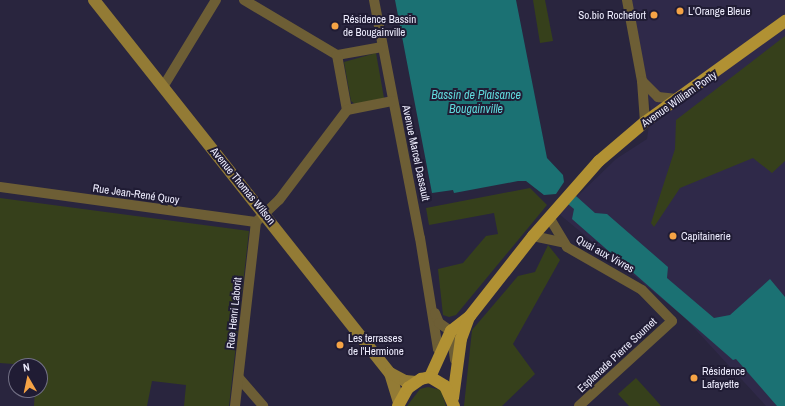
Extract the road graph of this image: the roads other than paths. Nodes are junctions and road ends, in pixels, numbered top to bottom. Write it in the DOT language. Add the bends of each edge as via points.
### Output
graph roads {
  1 [pos="94,0"];
  2 [pos="216,0"];
  3 [pos="244,0"];
  4 [pos="374,0"];
  5 [pos="627,0"];
  6 [pos="785,22"];
  7 [pos="382,47"];
  8 [pos="337,55"];
  9 [pos="642,81"];
  10 [pos="163,87"];
  11 [pos="658,97"];
  12 [pos="677,100"];
  13 [pos="393,101"];
  14 [pos="665,109"];
  15 [pos="347,110"];
  16 [pos="647,118"];
  17 [pos="0,187"];
  18 [pos="264,213"];
  19 [pos="551,214"];
  20 [pos="256,222"];
  21 [pos="533,236"];
  22 [pos="562,242"];
  23 [pos="434,312"];
  24 [pos="470,316"];
  25 [pos="672,321"];
  26 [pos="451,331"];
  27 [pos="441,352"];
  28 [pos="390,373"];
  29 [pos="430,377"];
  30 [pos="239,378"];
  31 [pos="457,379"];
  32 [pos="416,382"];
  33 [pos="454,402"];
  34 [pos="399,404"];
  35 [pos="235,406"];
  36 [pos="263,406"];
  37 [pos="579,406"];
  1 -- 10 [label="street, Avenue Thomas Wilson"];
  2 -- 10 [label="street"];
  3 -- 8 [label="street"];
  4 -- 7 [label="street, Avenue Marcel Dassault"];
  5 -- 9 [label="street"];
  6 -- 12 [label="main road, Avenue William Ponty"];
  7 -- 8 [label="street"];
  7 -- 13 [label="street, Avenue Marcel Dassault"];
  8 -- 15 [label="street"];
  9 -- 11 [label="street"];
  9 -- 16 [label="street"];
  10 -- 18 [label="street, Avenue Thomas Wilson"];
  11 -- 12 [label="street"];
  11 -- 14 [label="street"];
  12 -- 14 [label="main road, Avenue William Ponty"];
  13 -- 15 [label="street"];
  13 -- 23 [label="street, Avenue Marcel Dassault"];
  14 -- 16 [label="main road, Avenue William Ponty"];
  15 -- 18 [label="street" via="279,200"];
  16 -- 19 [label="main road, Avenue William Ponty" via="620,141"];
  17 -- 20 [label="street, Rue Jean-René Quoy"];
  18 -- 20 [label="street"];
  18 -- 28 [label="street, Avenue Thomas Wilson"];
  19 -- 21 [label="main road"];
  19 -- 22 [label="street, Quai aux Vivres"];
  20 -- 30 [label="street, Rue Henri Laborit"];
  21 -- 22 [label="street, Quai aux Vivres"];
  21 -- 24 [label="main road"];
  22 -- 25 [label="street, Quai aux Vivres" via="580,256 621,275 642,290"];
  23 -- 26 [label="street, Avenue Marcel Dassault" via="439,323"];
  23 -- 27 [label="street, Avenue Marcel Dassault" via="438,349"];
  24 -- 26 [label="main road"];
  24 -- 31 [label="main road" via="461,340"];
  25 -- 37 [label="street, Esplanade Pierre Soumet"];
  26 -- 27 [label="main road"];
  26 -- 31 [label="street"];
  27 -- 29 [label="main road"];
  28 -- 32 [label="street, Avenue Thomas Wilson" via="405,381"];
  28 -- 34 [label="street, Avenue Thomas Wilson"];
  29 -- 32 [label="main road"];
  29 -- 33 [label="main road" via="442,383"];
  30 -- 35 [label="street, Rue Henri Laborit"];
  30 -- 36 [label="street"];
  31 -- 33 [label="main road"];
  32 -- 34 [label="main road"];
}
